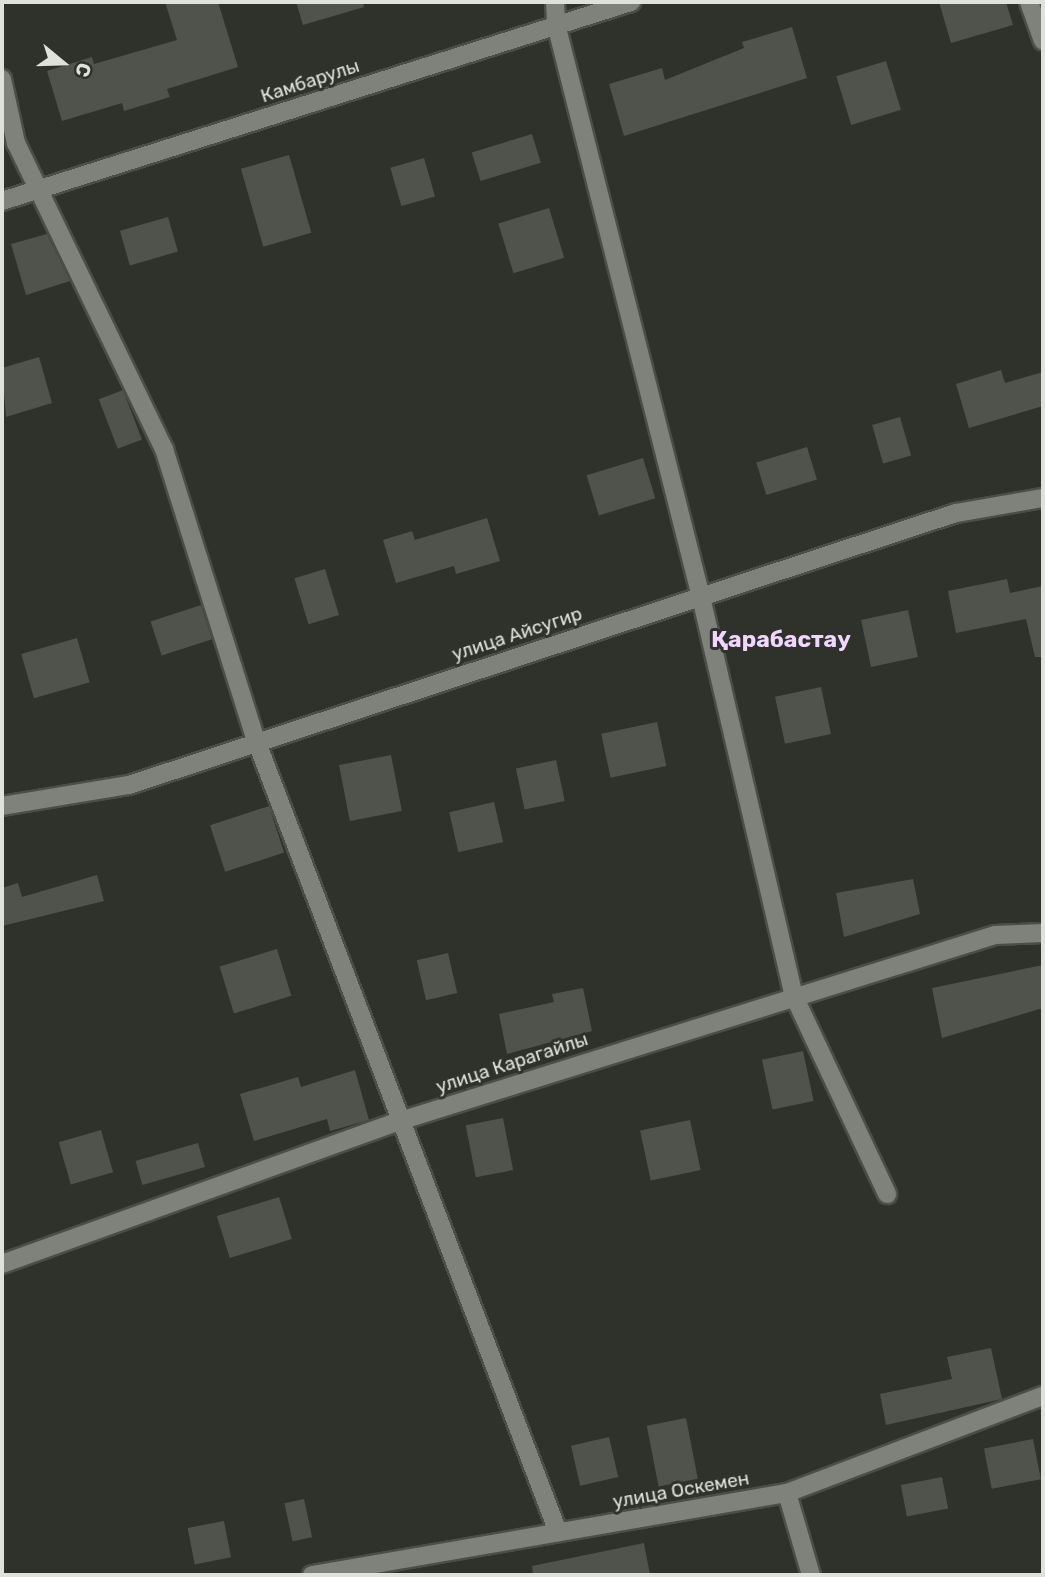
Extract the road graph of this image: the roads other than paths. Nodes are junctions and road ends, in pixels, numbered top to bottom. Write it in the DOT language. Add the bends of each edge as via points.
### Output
graph roads {
  1 [pos="555,2"];
  2 [pos="631,2"];
  3 [pos="1029,2"];
  4 [pos="556,24"];
  5 [pos="1043,41"];
  6 [pos="2,79"];
  7 [pos="38,190"];
  8 [pos="2,201"];
  9 [pos="1043,498"];
  10 [pos="701,597"];
  11 [pos="256,740"];
  12 [pos="2,806"];
  13 [pos="1043,933"];
  14 [pos="794,996"];
  15 [pos="400,1121"];
  16 [pos="887,1194"];
  17 [pos="2,1264"];
  18 [pos="1043,1396"];
  19 [pos="787,1493"];
  20 [pos="558,1532"];
  21 [pos="312,1575"];
  22 [pos="811,1575"];
  1 -- 4 [label="street"];
  2 -- 4 [label="street, Камбарулы"];
  3 -- 5 [label="street"];
  4 -- 7 [label="street, Камбарулы"];
  4 -- 10 [label="street"];
  6 -- 7 [label="street" via="16,143"];
  7 -- 8 [label="street, Камбарулы"];
  7 -- 11 [label="street" via="164,449"];
  9 -- 10 [label="street, улица Айсугир" via="956,513"];
  10 -- 11 [label="street, улица Айсугир"];
  10 -- 14 [label="street"];
  11 -- 12 [label="street, улица Айсугир" via="129,785"];
  11 -- 15 [label="street"];
  13 -- 14 [label="street, улица Карагайлы" via="995,935"];
  14 -- 15 [label="street, улица Карагайлы"];
  14 -- 16 [label="street"];
  15 -- 17 [label="street, улица Карагайлы"];
  15 -- 20 [label="street"];
  18 -- 19 [label="street, улица Оскемен"];
  19 -- 20 [label="street, улица Оскемен"];
  19 -- 22 [label="street"];
  20 -- 21 [label="street, улица Оскемен"];
}
